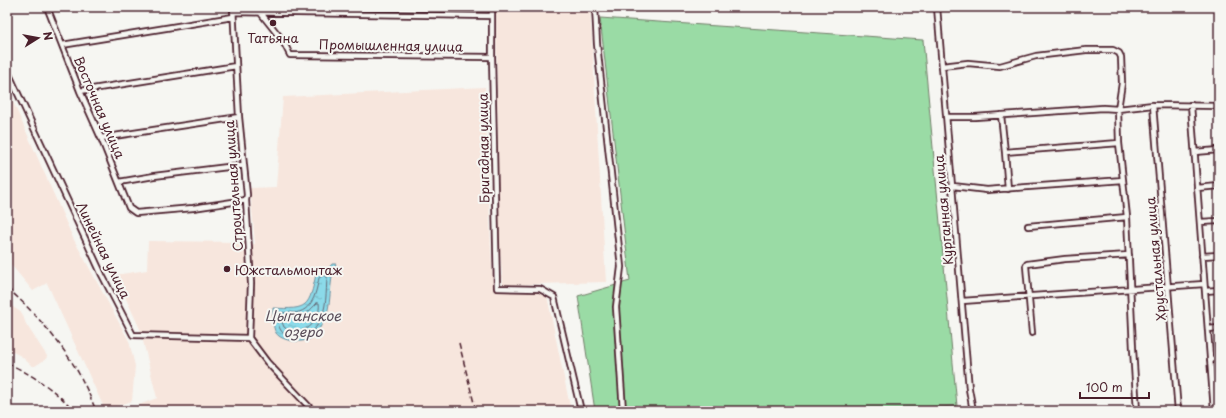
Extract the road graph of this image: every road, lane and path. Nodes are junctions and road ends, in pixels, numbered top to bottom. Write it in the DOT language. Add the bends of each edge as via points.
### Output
graph roads {
  1 [pos="47,7"];
  2 [pos="287,7"];
  3 [pos="492,7"];
  4 [pos="595,7"];
  5 [pos="937,7"];
  6 [pos="233,9"];
  7 [pos="260,12"];
  8 [pos="286,13"];
  9 [pos="492,16"];
  10 [pos="233,17"];
  11 [pos="62,45"];
  12 [pos="492,57"];
  13 [pos="236,66"];
  14 [pos="942,66"];
  15 [pos="7,70"];
  16 [pos="80,91"];
  17 [pos="1153,105"];
  18 [pos="1191,106"];
  19 [pos="1219,106"];
  20 [pos="1118,109"];
  21 [pos="1001,115"];
  22 [pos="239,116"];
  23 [pos="946,117"];
  24 [pos="101,138"];
  25 [pos="1119,143"];
  26 [pos="1219,150"];
  27 [pos="1005,152"];
  28 [pos="1195,152"];
  29 [pos="244,165"];
  30 [pos="1123,180"];
  31 [pos="120,182"];
  32 [pos="953,186"];
  33 [pos="1219,186"];
  34 [pos="1197,188"];
  35 [pos="1008,189"];
  36 [pos="246,200"];
  37 [pos="1126,217"];
  38 [pos="1219,220"];
  39 [pos="1200,222"];
  40 [pos="1028,226"];
  41 [pos="1129,255"];
  42 [pos="1219,255"];
  43 [pos="1202,256"];
  44 [pos="1204,284"];
  45 [pos="1168,286"];
  46 [pos="1130,288"];
  47 [pos="1219,290"];
  48 [pos="1205,291"];
  49 [pos="1028,296"];
  50 [pos="962,302"];
  51 [pos="1219,328"];
  52 [pos="1208,329"];
  53 [pos="1032,333"];
  54 [pos="249,338"];
  55 [pos="1210,360"];
  56 [pos="1219,360"];
  57 [pos="1217,400"];
  58 [pos="313,411"];
  59 [pos="581,411"];
  60 [pos="623,411"];
  61 [pos="973,411"];
  62 [pos="1137,411"];
  63 [pos="1178,411"];
  64 [pos="1214,411"];
  1 -- 11 [label="street, Восточная улица"];
  2 -- 8 [label="street"];
  3 -- 9 [label="street, Бригадная улица"];
  4 -- 60 [label="street" via="621,267 616,307"];
  5 -- 14 [label="street, Курганная улица"];
  6 -- 7 [label="street"];
  6 -- 10 [label="street, Строительная улица"];
  7 -- 8 [label="street"];
  7 -- 12 [label="street, Промышленная улица" via="283,40 290,55"];
  8 -- 9 [label="street"];
  9 -- 12 [label="street, Бригадная улица"];
  10 -- 11 [label="street"];
  10 -- 13 [label="street, Строительная улица"];
  11 -- 16 [label="street, Восточная улица"];
  12 -- 59 [label="street, Бригадная улица" via="497,288 540,289 554,297"];
  13 -- 16 [label="street"];
  13 -- 22 [label="street, Строительная улица"];
  14 -- 20 [label="street" via="968,63 1000,66 1036,56 1086,50 1113,50 1121,57 1122,83"];
  14 -- 23 [label="street, Курганная улица"];
  15 -- 54 [label="street, Линейная улица" via="102,275 133,335"];
  16 -- 24 [label="street, Восточная улица"];
  17 -- 18 [label="street"];
  17 -- 20 [label="street"];
  17 -- 45 [label="street, Хрустальная улица"];
  18 -- 19 [label="street"];
  18 -- 28 [label="street"];
  20 -- 21 [label="street"];
  20 -- 25 [label="street"];
  21 -- 23 [label="street"];
  21 -- 27 [label="street"];
  22 -- 24 [label="street"];
  22 -- 29 [label="street, Строительная улица"];
  23 -- 32 [label="street, Курганная улица"];
  24 -- 31 [label="street, Восточная улица"];
  25 -- 27 [label="street"];
  25 -- 30 [label="street"];
  26 -- 28 [label="street"];
  27 -- 35 [label="street"];
  28 -- 34 [label="street"];
  29 -- 31 [label="street"];
  29 -- 36 [label="street, Строительная улица"];
  30 -- 35 [label="street"];
  30 -- 37 [label="street"];
  31 -- 36 [label="street, Восточная улица" via="129,208 136,213"];
  32 -- 35 [label="street" via="987,190"];
  32 -- 50 [label="street, Курганная улица"];
  33 -- 34 [label="street"];
  34 -- 39 [label="street"];
  36 -- 54 [label="street, Строительная улица" via="251,283"];
  37 -- 40 [label="street"];
  37 -- 41 [label="street"];
  38 -- 39 [label="street"];
  39 -- 43 [label="street"];
  41 -- 46 [label="street"];
  41 -- 49 [label="street" via="1027,264"];
  42 -- 43 [label="street"];
  43 -- 44 [label="street"];
  44 -- 45 [label="street"];
  44 -- 48 [label="street"];
  45 -- 46 [label="street"];
  45 -- 63 [label="street, Хрустальная улица"];
  46 -- 49 [label="street"];
  46 -- 62 [label="street"];
  47 -- 48 [label="street"];
  48 -- 52 [label="street"];
  49 -- 50 [label="street"];
  49 -- 53 [label="street"];
  50 -- 61 [label="street, Курганная улица"];
  51 -- 52 [label="street"];
  52 -- 55 [label="street"];
  54 -- 58 [label="street" via="267,362"];
  55 -- 56 [label="street"];
  55 -- 57 [label="street"];
  57 -- 64 [label="street"];
}
